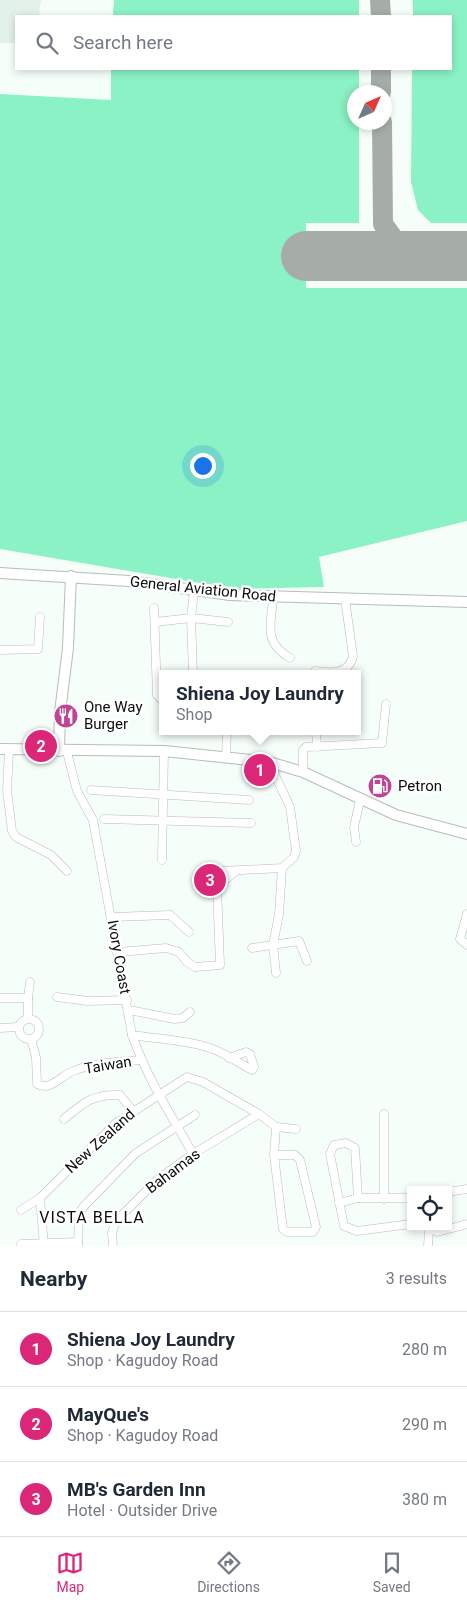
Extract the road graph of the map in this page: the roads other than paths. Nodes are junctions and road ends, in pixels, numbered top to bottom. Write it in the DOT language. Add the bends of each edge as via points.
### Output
graph roads {
  1 [pos="0,573"];
  2 [pos="71,576"];
  3 [pos="194,591"];
  4 [pos="273,598"];
  5 [pos="345,599"];
  6 [pos="467,602"];
  7 [pos="154,608"];
  8 [pos="40,617"];
  9 [pos="191,618"];
  10 [pos="155,622"];
  11 [pos="228,622"];
  12 [pos="0,650"];
  13 [pos="290,658"];
  14 [pos="193,670"];
  15 [pos="343,670"];
  16 [pos="159,696"];
  17 [pos="386,704"];
  18 [pos="227,735"];
  19 [pos="316,735"];
  20 [pos="317,747"];
  21 [pos="4,750"];
  22 [pos="164,751"];
  23 [pos="63,752"];
  24 [pos="226,756"];
  25 [pos="269,762"];
  26 [pos="303,772"];
  27 [pos="91,790"];
  28 [pos="163,795"];
  29 [pos="249,800"];
  30 [pos="360,800"];
  31 [pos="104,819"];
  32 [pos="162,820"];
  33 [pos="250,823"];
  34 [pos="467,834"];
  35 [pos="467,840"];
  36 [pos="356,842"];
  37 [pos="162,860"];
  38 [pos="282,868"];
  39 [pos="67,871"];
  40 [pos="236,871"];
  41 [pos="201,872"];
  42 [pos="467,914"];
  43 [pos="112,917"];
  44 [pos="189,932"];
  45 [pos="273,945"];
  46 [pos="467,945"];
  47 [pos="252,948"];
  48 [pos="119,952"];
  49 [pos="306,960"];
  50 [pos="276,973"];
  51 [pos="30,982"];
  52 [pos="57,997"];
  53 [pos="0,998"];
  54 [pos="28,998"];
  55 [pos="127,1000"];
  56 [pos="129,1010"];
  57 [pos="190,1012"];
  58 [pos="28,1018"];
  59 [pos="18,1027"];
  60 [pos="0,1028"];
  61 [pos="132,1035"];
  62 [pos="31,1039"];
  63 [pos="230,1058"];
  64 [pos="140,1060"];
  65 [pos="158,1095"];
  66 [pos="133,1111"];
  67 [pos="259,1114"];
  68 [pos="384,1114"];
  69 [pos="195,1115"];
  70 [pos="64,1119"];
  71 [pos="177,1126"];
  72 [pos="276,1127"];
  73 [pos="296,1129"];
  74 [pos="193,1154"];
  75 [pos="274,1155"];
  76 [pos="467,1189"];
  77 [pos="452,1191"];
  78 [pos="40,1198"];
  79 [pos="358,1198"];
  80 [pos="407,1198"];
  81 [pos="384,1199"];
  82 [pos="339,1203"];
  83 [pos="21,1210"];
  84 [pos="467,1224"];
  85 [pos="407,1225"];
  86 [pos="452,1228"];
  87 [pos="428,1231"];
  88 [pos="21,1244"];
  89 [pos="78,1244"];
  90 [pos="44,1245"];
  91 [pos="113,1246"];
  92 [pos="428,1246"];
  1 -- 2 [label="street, General Aviation Road"];
  2 -- 3 [label="street, General Aviation Road"];
  2 -- 23 [label="street" via="68,648 58,728"];
  3 -- 4 [label="street, General Aviation Road"];
  3 -- 9 [label="street"];
  4 -- 5 [label="street, General Aviation Road"];
  4 -- 13 [label="street" via="270,636 280,651"];
  5 -- 6 [label="street, General Aviation Road"];
  5 -- 15 [label="street" via="353,656 352,662"];
  7 -- 10 [label="street"];
  8 -- 12 [label="street" via="38,649"];
  9 -- 10 [label="street"];
  9 -- 11 [label="street"];
  9 -- 14 [label="street"];
  10 -- 16 [label="street"];
  17 -- 20 [label="street" via="382,744"];
  18 -- 24 [label="street"];
  19 -- 20 [label="street"];
  20 -- 26 [label="street" via="304,749"];
  21 -- 23 [label="street"];
  21 -- 39 [label="street" via="12,831 16,837 51,855"];
  22 -- 23 [label="street"];
  22 -- 24 [label="street"];
  22 -- 28 [label="street"];
  23 -- 43 [label="street, Ivory Coast" via="77,790 93,820"];
  24 -- 25 [label="street"];
  25 -- 26 [label="street"];
  25 -- 38 [label="street" via="290,807 296,851"];
  26 -- 30 [label="street"];
  27 -- 28 [label="street"];
  28 -- 29 [label="street"];
  28 -- 32 [label="street"];
  30 -- 34 [label="street"];
  30 -- 36 [label="street" via="354,827"];
  31 -- 32 [label="street"];
  32 -- 33 [label="street"];
  32 -- 37 [label="street"];
  34 -- 35 [label="street"];
  38 -- 40 [label="street"];
  38 -- 45 [label="street"];
  40 -- 41 [label="street"];
  40 -- 48 [label="street" via="217,886 220,965 194,967 179,952 166,948"];
  42 -- 46 [label="street" via="460,939"];
  43 -- 44 [label="street" via="170,915"];
  43 -- 48 [label="street, Ivory Coast"];
  45 -- 47 [label="street"];
  45 -- 49 [label="street" via="299,941"];
  45 -- 50 [label="street"];
  48 -- 55 [label="street, Ivory Coast"];
  51 -- 54 [label="street"];
  52 -- 55 [label="street" via="88,1001"];
  53 -- 54 [label="street"];
  54 -- 58 [label="street"];
  55 -- 56 [label="street, Ivory Coast"];
  56 -- 57 [label="street" via="175,1019"];
  56 -- 61 [label="street, Ivory Coast"];
  58 -- 59 [label="street"];
  58 -- 62 [label="street" via="39,1026 38,1033"];
  59 -- 60 [label="street"];
  59 -- 62 [label="street" via="21,1036"];
  61 -- 63 [label="street" via="197,1045"];
  61 -- 64 [label="street, Ivory Coast"];
  62 -- 64 [label="street, Taiwan" via="36,1057 35,1078 42,1086 50,1086 88,1065"];
  64 -- 65 [label="street, Ivory Coast"];
  65 -- 66 [label="street, New Zealand"];
  65 -- 67 [label="street, New Zealand" via="187,1077 194,1078"];
  65 -- 71 [label="street, Ivory Coast"];
  66 -- 70 [label="street" via="120,1096 104,1095 86,1100"];
  66 -- 78 [label="street, New Zealand" via="116,1123"];
  67 -- 72 [label="street, New Zealand"];
  67 -- 74 [label="street, Bahamas"];
  68 -- 81 [label="street"];
  69 -- 71 [label="street"];
  71 -- 74 [label="street, Ivory Coast"];
  71 -- 89 [label="street" via="136,1153 84,1206 79,1213"];
  72 -- 73 [label="street"];
  72 -- 75 [label="street"];
  74 -- 91 [label="street, Bahamas" via="158,1180 116,1221"];
  75 -- 75 [label="street" via="283,1229 287,1232 313,1232 316,1227 300,1160 295,1155"];
  76 -- 77 [label="street"];
  78 -- 83 [label="street, New Zealand"];
  78 -- 90 [label="street"];
  79 -- 81 [label="street"];
  79 -- 82 [label="street"];
  79 -- 82 [label="street" via="355,1148 339,1144 331,1148 330,1154"];
  80 -- 81 [label="street"];
  82 -- 85 [label="street" via="344,1226 349,1230"];
  84 -- 86 [label="street"];
  87 -- 92 [label="street"];
  88 -- 90 [label="street"];
  89 -- 90 [label="street"];
}
